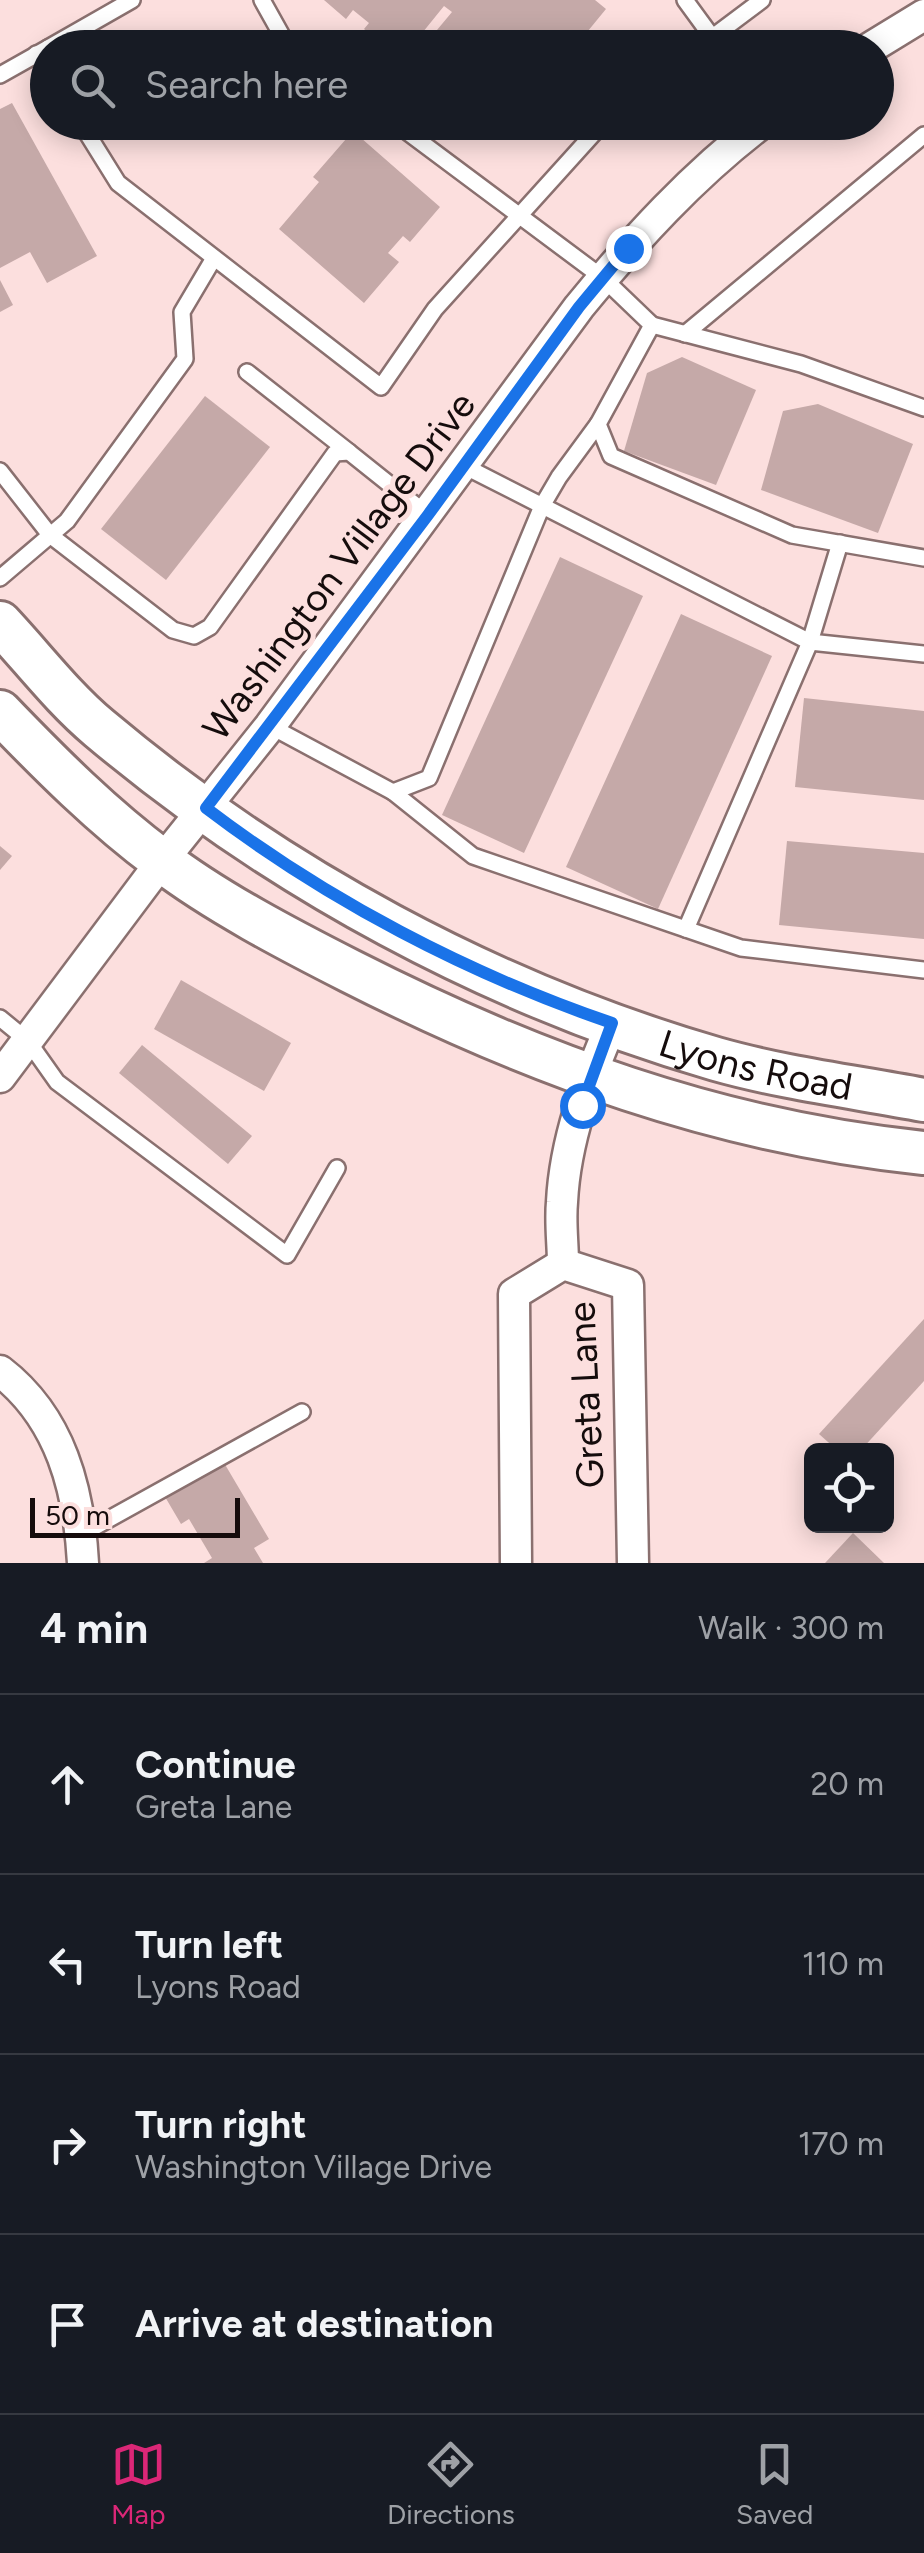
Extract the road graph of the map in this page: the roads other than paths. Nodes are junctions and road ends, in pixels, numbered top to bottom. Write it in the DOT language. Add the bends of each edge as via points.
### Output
graph roads {
  1 [pos="132,0"];
  2 [pos="262,0"];
  3 [pos="685,0"];
  4 [pos="762,0"];
  5 [pos="924,15"];
  6 [pos="79,30"];
  7 [pos="279,30"];
  8 [pos="699,30"];
  9 [pos="721,30"];
  10 [pos="894,33"];
  11 [pos="30,58"];
  12 [pos="0,75"];
  13 [pos="924,135"];
  14 [pos="91,140"];
  15 [pos="418,140"];
  16 [pos="588,140"];
  17 [pos="743,140"];
  18 [pos="520,215"];
  19 [pos="214,258"];
  20 [pos="603,278"];
  21 [pos="652,325"];
  22 [pos="685,334"];
  23 [pos="247,372"];
  24 [pos="924,408"];
  25 [pos="598,424"];
  26 [pos="349,452"];
  27 [pos="464,466"];
  28 [pos="0,471"];
  29 [pos="542,506"];
  30 [pos="428,515"];
  31 [pos="50,535"];
  32 [pos="840,543"];
  33 [pos="924,558"];
  34 [pos="0,578"];
  35 [pos="0,623"];
  36 [pos="810,642"];
  37 [pos="924,654"];
  38 [pos="0,712"];
  39 [pos="270,726"];
  40 [pos="392,792"];
  41 [pos="206,808"];
  42 [pos="162,861"];
  43 [pos="686,930"];
  44 [pos="924,970"];
  45 [pos="0,1018"];
  46 [pos="612,1023"];
  47 [pos="28,1041"];
  48 [pos="0,1077"];
  49 [pos="589,1078"];
  50 [pos="924,1100"];
  51 [pos="924,1153"];
  52 [pos="337,1168"];
  53 [pos="563,1264"];
  54 [pos="0,1371"];
  55 [pos="302,1412"];
  56 [pos="82,1548"];
  57 [pos="516,1563"];
  58 [pos="633,1563"];
  1 -- 6 [label="lane"];
  2 -- 7 [label="lane"];
  3 -- 8 [label="lane"];
  4 -- 9 [label="lane"];
  5 -- 10 [label="street"];
  11 -- 12 [label="lane"];
  13 -- 22 [label="lane"];
  14 -- 19 [label="lane" via="118,183"];
  15 -- 18 [label="lane"];
  16 -- 18 [label="lane"];
  17 -- 20 [label="street, Washington Village Drive" via="682,192"];
  18 -- 19 [label="lane" via="435,308 382,388"];
  18 -- 20 [label="lane"];
  19 -- 31 [label="lane" via="182,312 184,359"];
  20 -- 21 [label="lane"];
  20 -- 27 [label="street, Washington Village Drive"];
  21 -- 22 [label="lane"];
  21 -- 25 [label="lane"];
  22 -- 24 [label="lane" via="801,364"];
  23 -- 26 [label="lane"];
  25 -- 29 [label="lane"];
  25 -- 32 [label="lane" via="611,456 792,535"];
  26 -- 30 [label="lane"];
  26 -- 31 [label="lane" via="335,453 210,626 194,636 173,630"];
  27 -- 29 [label="lane"];
  27 -- 30 [label="street, Washington Village Drive"];
  28 -- 31 [label="lane"];
  29 -- 36 [label="lane"];
  29 -- 40 [label="lane" via="429,778"];
  30 -- 39 [label="street, Washington Village Drive"];
  31 -- 34 [label="lane"];
  32 -- 33 [label="lane"];
  32 -- 36 [label="lane"];
  35 -- 41 [label="main road, Lyons Road" via="96,726"];
  36 -- 37 [label="lane"];
  36 -- 43 [label="lane"];
  38 -- 42 [label="main road, Lyons Road"];
  39 -- 40 [label="lane"];
  39 -- 41 [label="street, Washington Village Drive"];
  40 -- 43 [label="lane" via="472,856"];
  41 -- 42 [label="street, Washington Village Drive"];
  41 -- 46 [label="main road, Lyons Road" via="249,842 477,970"];
  42 -- 47 [label="street, Washington Village Drive"];
  42 -- 49 [label="main road, Lyons Road" via="303,947 430,1012"];
  43 -- 44 [label="lane" via="741,948"];
  45 -- 47 [label="lane"];
  46 -- 49 [label="street, Greta Lane"];
  46 -- 50 [label="main road, Lyons Road" via="717,1059"];
  47 -- 48 [label="street, Washington Village Drive"];
  47 -- 52 [label="lane" via="57,1082 287,1256"];
  49 -- 51 [label="main road, Lyons Road" via="721,1117"];
  49 -- 53 [label="street, Greta Lane" via="569,1151"];
  53 -- 57 [label="street, Greta Lane" via="514,1294"];
  53 -- 58 [label="street, Greta Lane" via="628,1285"];
  54 -- 56 [label="street" via="31,1400 66,1460"];
  55 -- 56 [label="lane"];
}
